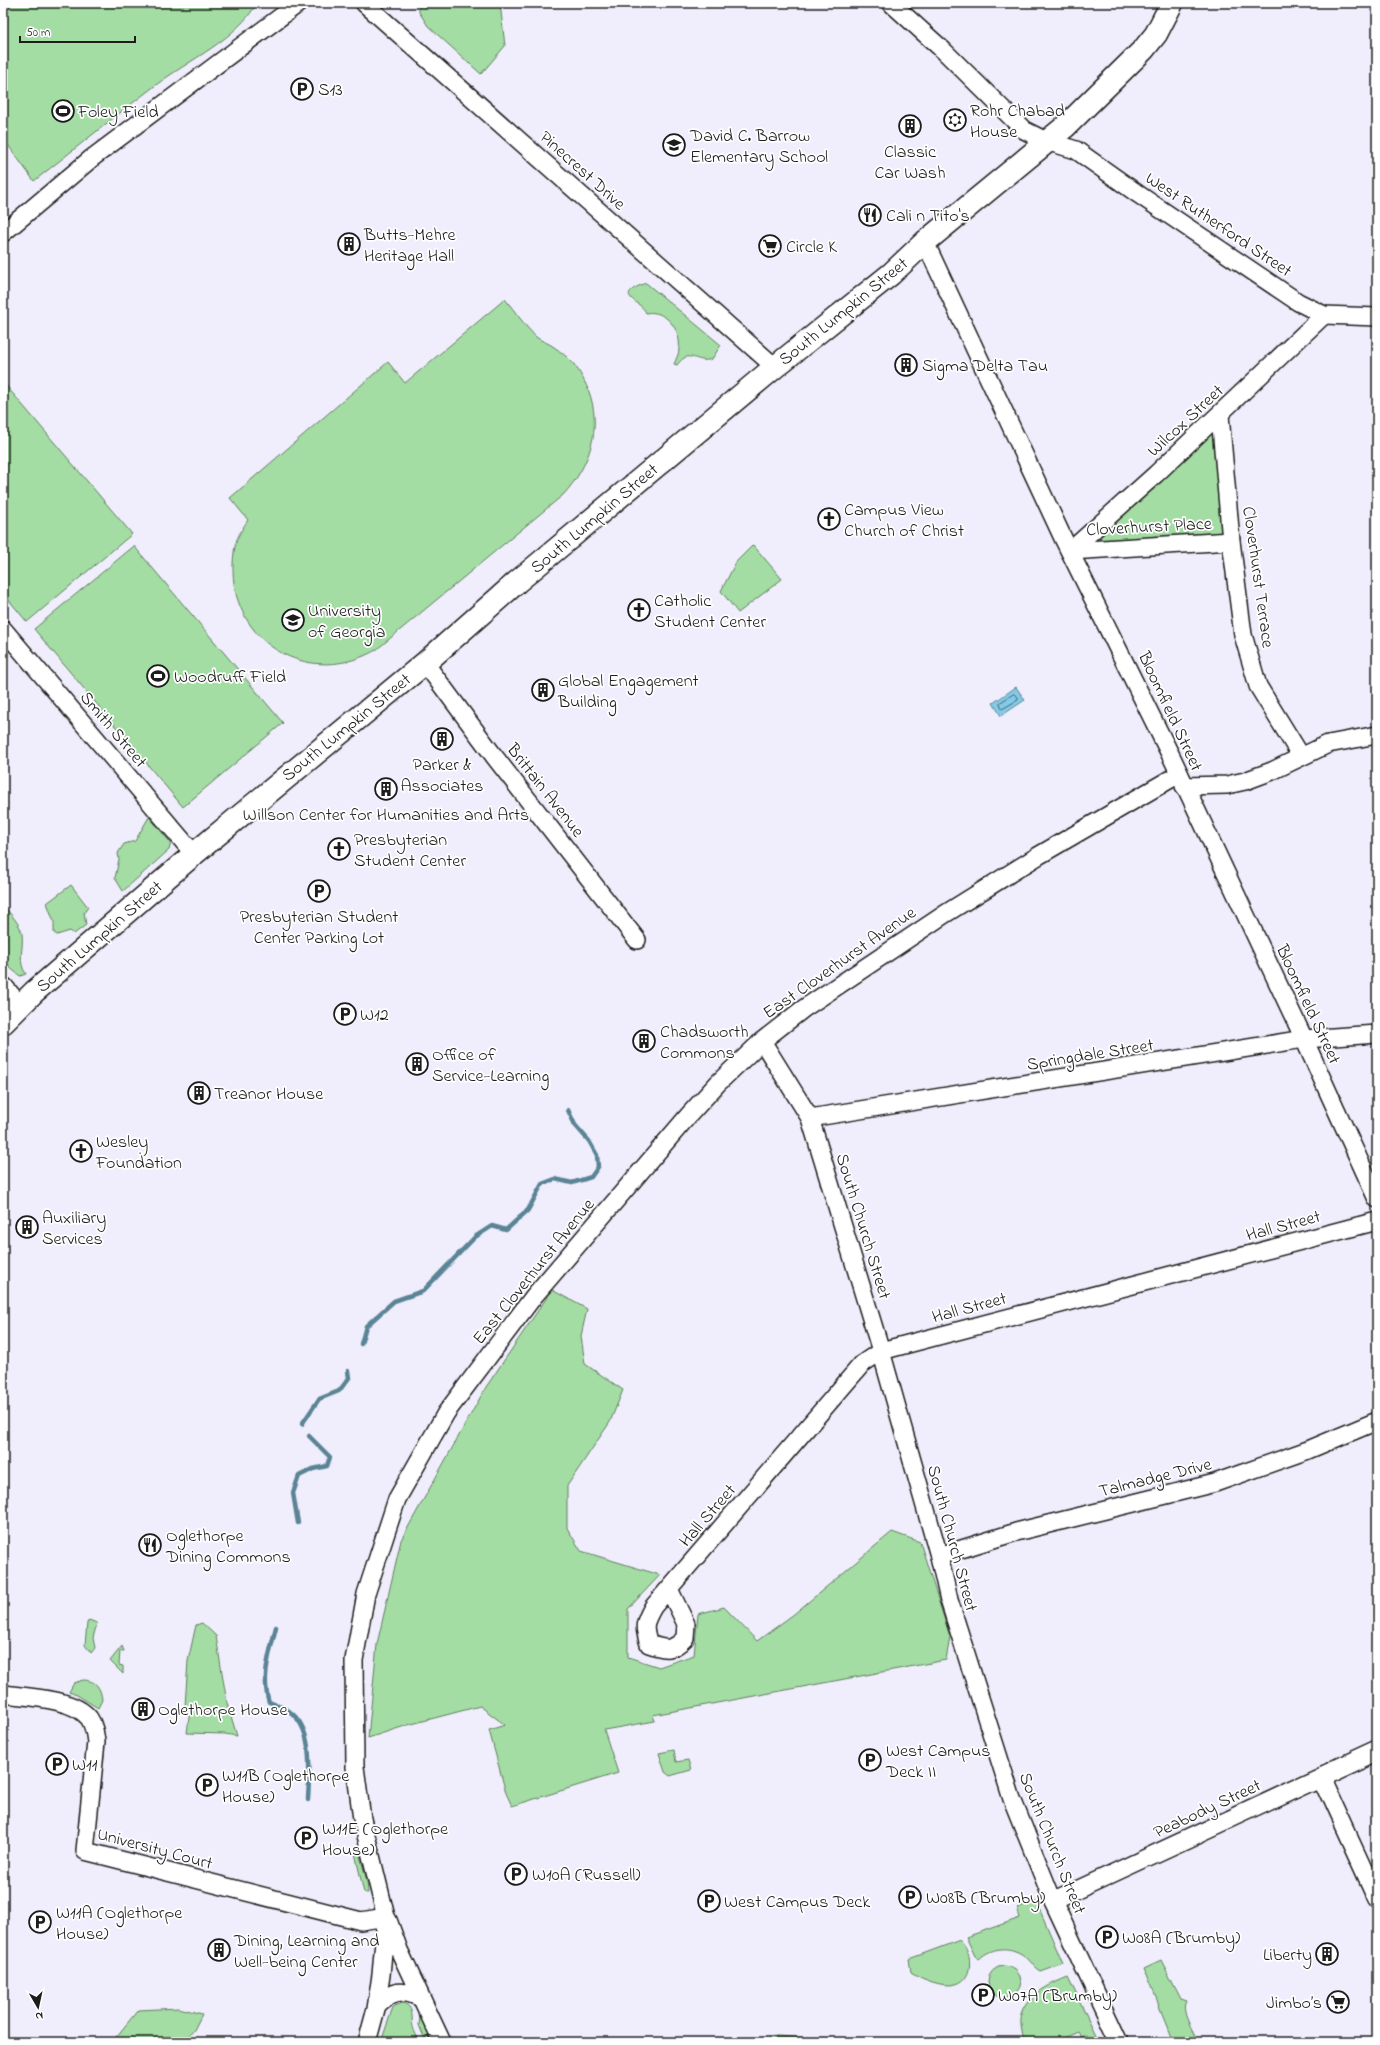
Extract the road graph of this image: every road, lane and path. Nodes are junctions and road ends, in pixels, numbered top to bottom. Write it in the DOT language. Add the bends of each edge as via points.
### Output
graph roads {
  1 [pos="299,3"];
  2 [pos="364,3"];
  3 [pos="891,3"];
  4 [pos="1172,3"];
  5 [pos="1046,141"];
  6 [pos="3,233"];
  7 [pos="925,242"];
  8 [pos="1324,315"];
  9 [pos="1377,317"];
  10 [pos="775,367"];
  11 [pos="1220,415"];
  12 [pos="1231,541"];
  13 [pos="1070,551"];
  14 [pos="3,629"];
  15 [pos="425,663"];
  16 [pos="1377,735"];
  17 [pos="1301,756"];
  18 [pos="1181,780"];
  19 [pos="194,854"];
  20 [pos="637,940"];
  21 [pos="3,988"];
  22 [pos="18,1006"];
  23 [pos="3,1023"];
  24 [pos="1377,1034"];
  25 [pos="1304,1039"];
  26 [pos="762,1042"];
  27 [pos="810,1118"];
  28 [pos="1377,1199"];
  29 [pos="1377,1221"];
  30 [pos="881,1351"];
  31 [pos="1377,1421"];
  32 [pos="939,1556"];
  33 [pos="669,1589"];
  34 [pos="3,1694"];
  35 [pos="1377,1751"];
  36 [pos="1321,1777"];
  37 [pos="1377,1899"];
  38 [pos="1053,1901"];
  39 [pos="386,1916"];
  40 [pos="421,1998"];
  41 [pos="377,2005"];
  42 [pos="366,2042"];
  43 [pos="442,2042"];
  44 [pos="1120,2042"];
  1 -- 6 [label="street" via="92,158"];
  2 -- 10 [label="street, Pinecrest Drive"];
  3 -- 5 [label="street, West Rutherford Street" via="1024,130"];
  4 -- 5 [label="main road, South Lumpkin Street" via="1156,34 1144,49 1066,126"];
  5 -- 7 [label="main road, South Lumpkin Street"];
  5 -- 8 [label="street, West Rutherford Street" via="1076,150 1298,302"];
  7 -- 10 [label="main road, South Lumpkin Street" via="890,274"];
  7 -- 13 [label="street, Bloomfield Street"];
  8 -- 9 [label="street, West Rutherford Street"];
  8 -- 11 [label="street, Wilcox Street"];
  10 -- 15 [label="main road, South Lumpkin Street" via="517,582"];
  11 -- 12 [label="street, Cloverhurst Terrace"];
  11 -- 13 [label="street, Wilcox Street"];
  12 -- 13 [label="street, Cloverhurst Place"];
  12 -- 17 [label="street, Cloverhurst Terrace" via="1243,635 1258,686"];
  13 -- 18 [label="street, Bloomfield Street"];
  14 -- 19 [label="street, Smith Street"];
  15 -- 19 [label="main road, South Lumpkin Street"];
  15 -- 20 [label="street, Brittain Avenue"];
  16 -- 17 [label="street" via="1328,744"];
  17 -- 18 [label="street" via="1245,781 1227,785"];
  18 -- 25 [label="street, Bloomfield Street"];
  18 -- 26 [label="street, East Cloverhurst Avenue" via="1038,856 952,909 864,967"];
  19 -- 22 [label="main road, South Lumpkin Street"];
  21 -- 22 [label="street"];
  22 -- 23 [label="main road, South Lumpkin Street"];
  24 -- 25 [label="street, Springdale Street"];
  25 -- 27 [label="street, Springdale Street"];
  25 -- 28 [label="street, Bloomfield Street"];
  26 -- 27 [label="street, South Church Street"];
  26 -- 39 [label="street, East Cloverhurst Avenue" via="718,1083 688,1116 534,1296 446,1413 397,1499 366,1594 355,1653 354,1682 354,1766 362,1819"];
  27 -- 30 [label="street, South Church Street"];
  29 -- 30 [label="street, Hall Street"];
  30 -- 32 [label="street, South Church Street"];
  30 -- 33 [label="street, Hall Street" via="862,1364"];
  31 -- 32 [label="street, Talmadge Drive" via="1308,1450 1215,1483 1016,1532"];
  32 -- 38 [label="street, South Church Street" via="951,1606 1012,1799"];
  34 -- 39 [label="street, University Court" via="57,1702 77,1709 89,1718 94,1727 96,1742 85,1851 361,1921"];
  35 -- 36 [label="street, Peabody Street"];
  36 -- 37 [label="street"];
  36 -- 38 [label="street, Peabody Street"];
  38 -- 44 [label="street, South Church Street"];
  39 -- 40 [label="street"];
  39 -- 41 [label="street, East Cloverhurst Avenue"];
  40 -- 41 [label="street" via="408,1992 397,1992 388,1995"];
  40 -- 43 [label="street"];
  41 -- 42 [label="street, East Cloverhurst Avenue"];
}
